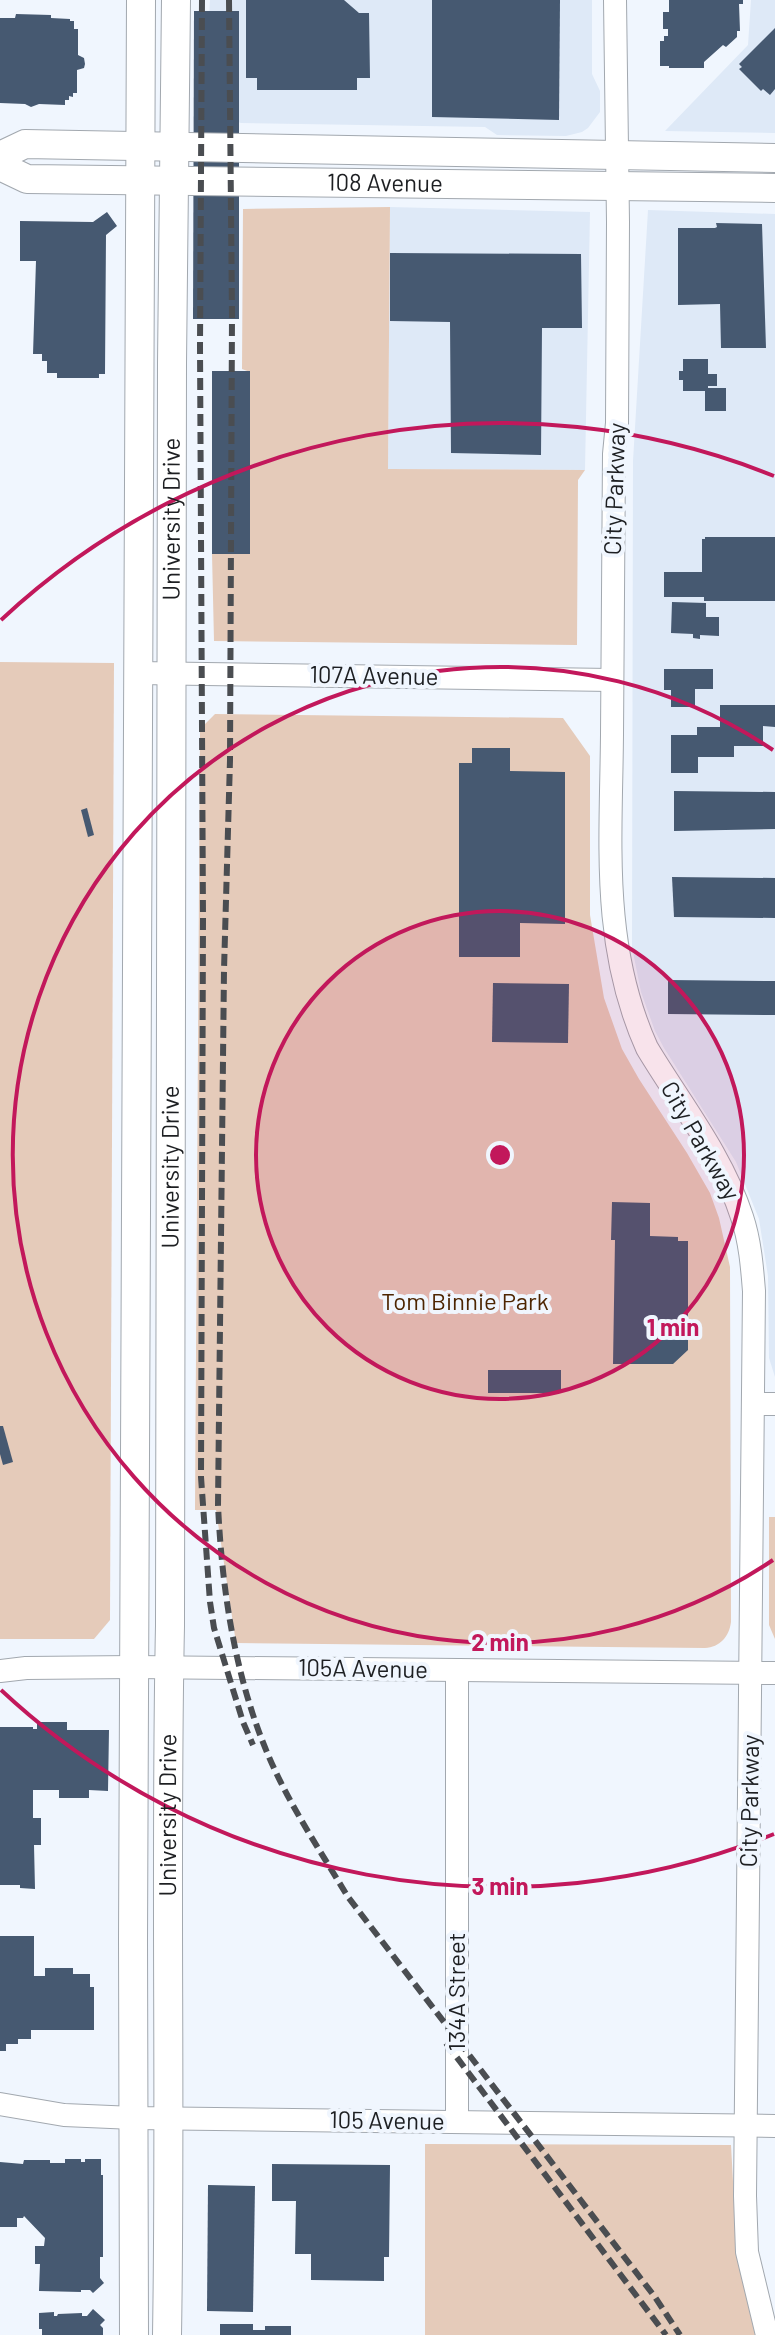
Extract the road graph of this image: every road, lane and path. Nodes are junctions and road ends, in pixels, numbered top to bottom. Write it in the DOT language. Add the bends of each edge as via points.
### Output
graph roads {
  1 [pos="141,0"];
  2 [pos="176,0"];
  3 [pos="615,0"];
  4 [pos="141,146"];
  5 [pos="174,147"];
  6 [pos="616,154"];
  7 [pos="0,156"];
  8 [pos="775,158"];
  9 [pos="0,166"];
  10 [pos="141,181"];
  11 [pos="174,181"];
  12 [pos="617,186"];
  13 [pos="775,188"];
  14 [pos="138,673"];
  15 [pos="172,674"];
  16 [pos="611,680"];
  17 [pos="764,1404"];
  18 [pos="134,1667"];
  19 [pos="169,1668"];
  20 [pos="457,1670"];
  21 [pos="0,1671"];
  22 [pos="752,1672"];
  23 [pos="775,1673"];
  24 [pos="0,2104"];
  25 [pos="134,2118"];
  26 [pos="169,2118"];
  27 [pos="457,2122"];
  28 [pos="746,2126"];
  29 [pos="775,2126"];
  30 [pos="134,2335"];
  31 [pos="167,2335"];
  32 [pos="767,2335"];
  1 -- 4 [label="main road, University Drive"];
  2 -- 5 [label="main road, University Drive"];
  3 -- 6 [label="street, City Parkway"];
  4 -- 5 [label="main road, 108 Avenue"];
  4 -- 7 [label="main road, 108 Avenue" via="25,144"];
  4 -- 10 [label="main road, University Drive"];
  5 -- 6 [label="main road, 108 Avenue"];
  5 -- 11 [label="main road, University Drive"];
  6 -- 8 [label="main road, 108 Avenue"];
  6 -- 12 [label="street, City Parkway"];
  9 -- 10 [label="main road, 108 Avenue" via="27,179"];
  10 -- 11 [label="main road, 108 Avenue"];
  10 -- 14 [label="main road, University Drive"];
  11 -- 12 [label="main road, 108 Avenue"];
  11 -- 15 [label="main road, University Drive"];
  12 -- 13 [label="main road, 108 Avenue"];
  12 -- 16 [label="street, City Parkway"];
  14 -- 15 [label="street, 107A Avenue"];
  14 -- 18 [label="main road, University Drive"];
  15 -- 16 [label="street, 107A Avenue"];
  15 -- 19 [label="main road, University Drive"];
  16 -- 17 [label="street, City Parkway" via="611,897 619,962 647,1048 716,1159 742,1218 752,1261"];
  17 -- 22 [label="street, City Parkway"];
  18 -- 19 [label="street, 105A Avenue"];
  18 -- 21 [label="street, 105A Avenue"];
  18 -- 25 [label="main road, University Drive"];
  19 -- 20 [label="street, 105A Avenue"];
  19 -- 26 [label="main road, University Drive"];
  20 -- 22 [label="street, 105A Avenue"];
  20 -- 27 [label="street, 134A Street"];
  22 -- 23 [label="street, 105A Avenue"];
  22 -- 28 [label="street, City Parkway"];
  24 -- 25 [label="street, 105 Avenue" via="64,2115"];
  25 -- 26 [label="street, 105 Avenue"];
  25 -- 30 [label="main road, University Drive"];
  26 -- 27 [label="street, 105 Avenue"];
  26 -- 31 [label="main road, University Drive"];
  27 -- 28 [label="street, 105 Avenue"];
  28 -- 29 [label="street, 105 Avenue"];
  28 -- 32 [label="street, City Parkway" via="747,2252"];
}
